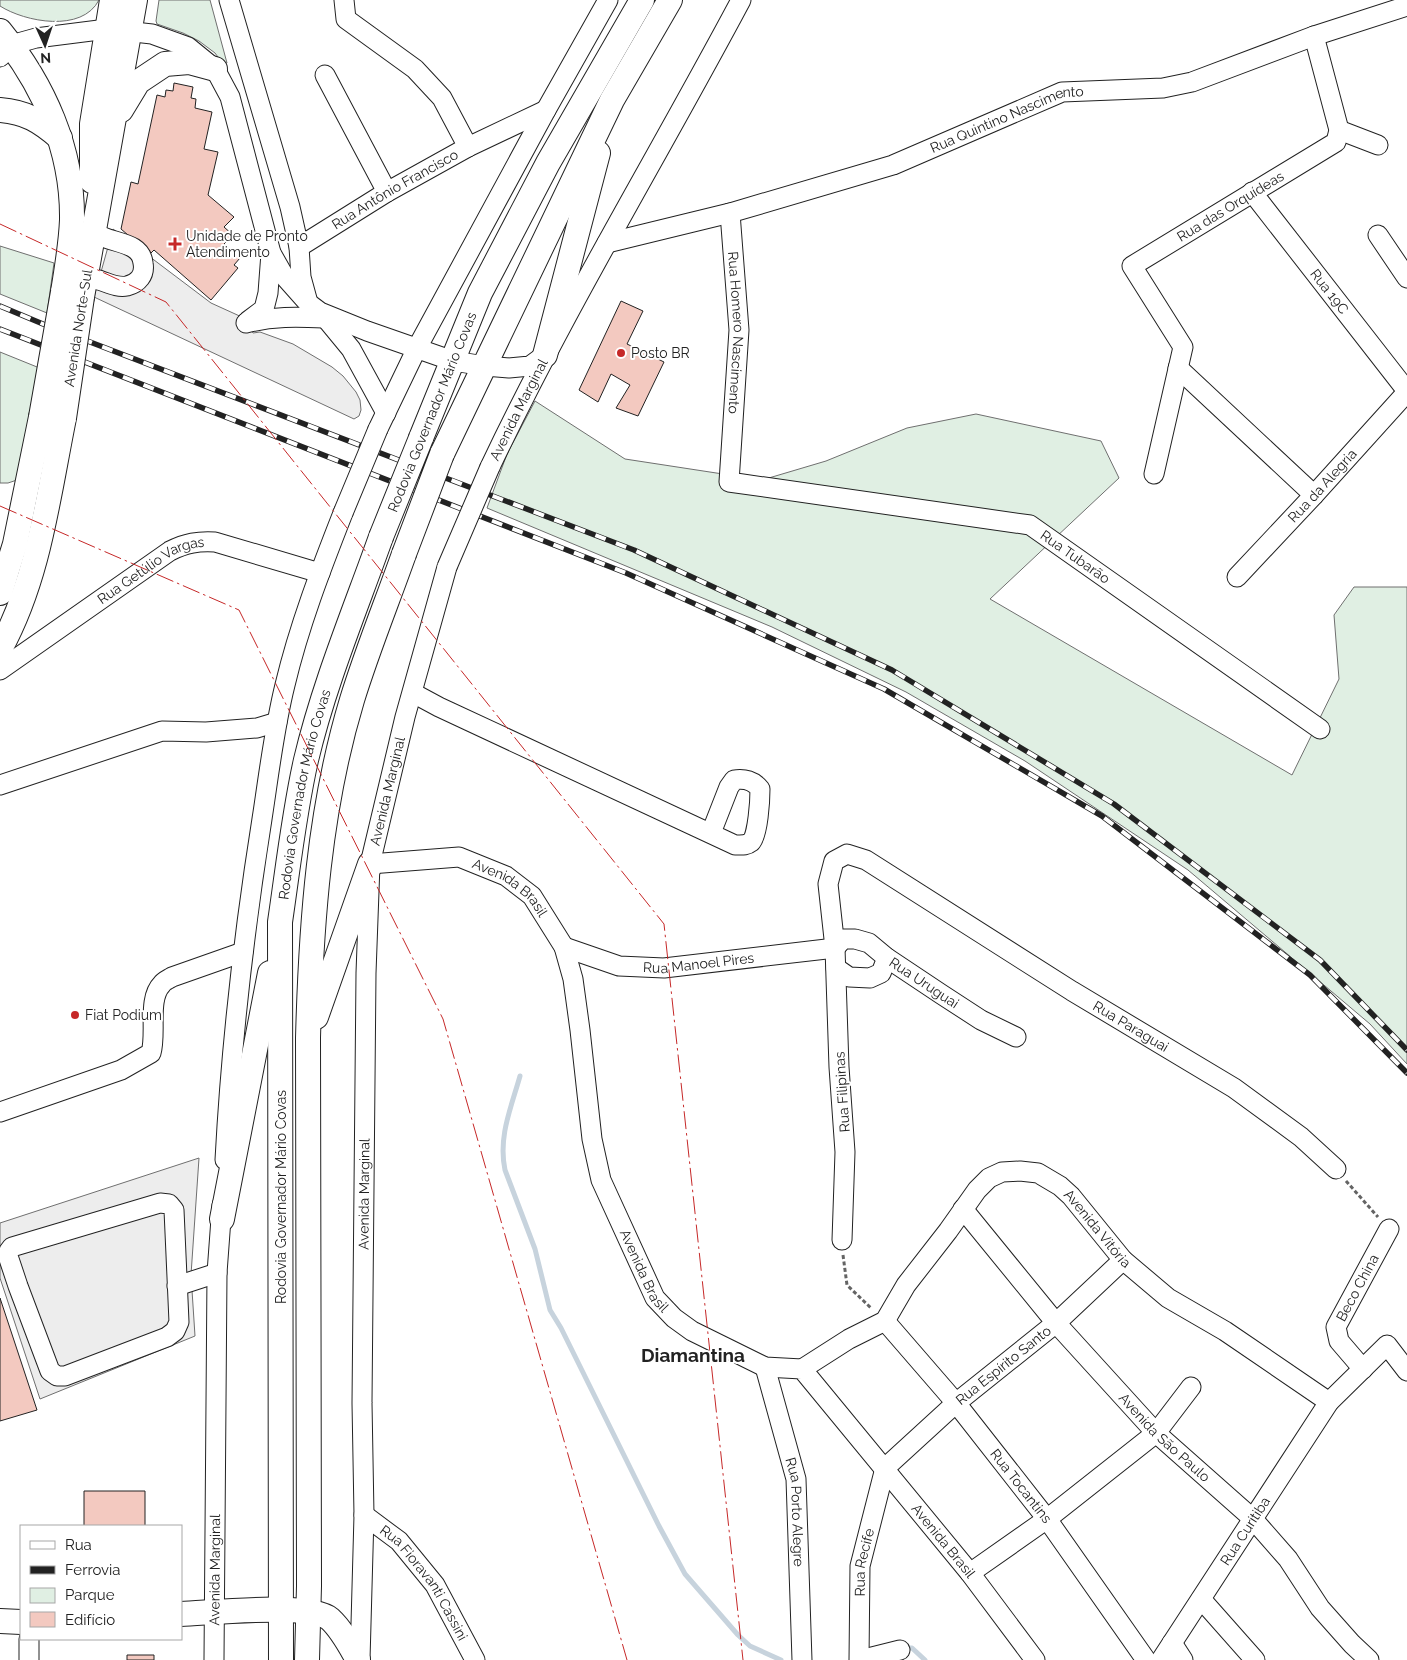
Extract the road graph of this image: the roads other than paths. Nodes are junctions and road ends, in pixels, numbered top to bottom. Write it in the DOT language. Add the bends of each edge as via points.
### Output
graph roads {
  1 [pos="112,0"];
  2 [pos="135,0"];
  3 [pos="229,0"];
  4 [pos="344,0"];
  5 [pos="608,0"];
  6 [pos="642,0"];
  7 [pos="670,0"];
  8 [pos="741,0"];
  9 [pos="1407,6"];
  10 [pos="118,30"];
  11 [pos="1314,36"];
  12 [pos="4,44"];
  13 [pos="214,69"];
  14 [pos="325,75"];
  15 [pos="612,100"];
  16 [pos="0,110"];
  17 [pos="546,110"];
  18 [pos="113,125"];
  19 [pos="1338,130"];
  20 [pos="60,138"];
  21 [pos="1378,145"];
  22 [pos="468,147"];
  23 [pos="387,192"];
  24 [pos="1252,192"];
  25 [pos="730,213"];
  26 [pos="95,223"];
  27 [pos="1378,235"];
  28 [pos="607,243"];
  29 [pos="299,248"];
  30 [pos="271,253"];
  31 [pos="1407,278"];
  32 [pos="77,290"];
  33 [pos="318,311"];
  34 [pos="417,348"];
  35 [pos="545,355"];
  36 [pos="453,360"];
  37 [pos="485,366"];
  38 [pos="1178,368"];
  39 [pos="1407,392"];
  40 [pos="382,421"];
  41 [pos="1154,474"];
  42 [pos="729,482"];
  43 [pos="1314,495"];
  44 [pos="320,573"];
  45 [pos="1237,577"];
  46 [pos="0,593"];
  47 [pos="0,649"];
  48 [pos="0,670"];
  49 [pos="413,693"];
  50 [pos="277,722"];
  51 [pos="1320,729"];
  52 [pos="0,785"];
  53 [pos="711,833"];
  54 [pos="847,854"];
  55 [pos="370,864"];
  56 [pos="280,922"];
  57 [pos="564,947"];
  58 [pos="835,948"];
  59 [pos="243,952"];
  60 [pos="887,958"];
  61 [pos="836,968"];
  62 [pos="1016,1037"];
  63 [pos="308,1038"];
  64 [pos="0,1112"];
  65 [pos="1336,1169"];
  66 [pos="963,1209"];
  67 [pos="222,1219"];
  68 [pos="1389,1229"];
  69 [pos="842,1240"];
  70 [pos="1123,1260"];
  71 [pos="217,1273"];
  72 [pos="177,1286"];
  73 [pos="885,1321"];
  74 [pos="1056,1323"];
  75 [pos="765,1367"];
  76 [pos="802,1369"];
  77 [pos="1363,1369"];
  78 [pos="1407,1371"];
  79 [pos="1191,1387"];
  80 [pos="1329,1402"];
  81 [pos="956,1403"];
  82 [pos="1156,1433"];
  83 [pos="885,1468"];
  84 [pos="364,1515"];
  85 [pos="1047,1518"];
  86 [pos="1252,1518"];
  87 [pos="970,1573"];
  88 [pos="1201,1599"];
  89 [pos="282,1609"];
  90 [pos="308,1610"];
  91 [pos="215,1612"];
  92 [pos="182,1614"];
  93 [pos="0,1621"];
  94 [pos="20,1622"];
  95 [pos="29,1640"];
  96 [pos="1172,1643"];
  97 [pos="900,1650"];
  98 [pos="29,1660"];
  99 [pos="214,1660"];
  100 [pos="281,1660"];
  101 [pos="307,1660"];
  102 [pos="359,1660"];
  103 [pos="475,1660"];
  104 [pos="802,1660"];
  105 [pos="860,1660"];
  106 [pos="1035,1660"];
  107 [pos="1146,1660"];
  108 [pos="1160,1660"];
  109 [pos="1183,1660"];
  110 [pos="1255,1660"];
  111 [pos="1369,1660"];
  1 -- 10 [label="main road"];
  2 -- 10 [label="main road, Avenida Norte-Sul"];
  3 -- 29 [label="street"];
  4 -- 22 [label="street" via="346,19 415,69 442,98"];
  5 -- 17 [label="street, Avenida Marginal"];
  6 -- 36 [label="main road, Rodovia Governador Mário Covas" via="548,163 480,293"];
  7 -- 15 [label="main road, Rodovia Governador Mário Covas"];
  8 -- 28 [label="street, Avenida Marginal"];
  9 -- 11 [label="street, Rua Quintino Nascimento"];
  10 -- 12 [label="street"];
  10 -- 13 [label="street" via="152,34 188,47"];
  10 -- 18 [label="main road, Avenida Norte-Sul"];
  10 -- 26 [label="main road" via="92,139"];
  11 -- 19 [label="street"];
  11 -- 25 [label="street, Rua Quintino Nascimento" via="1192,82 1163,88 1062,92 893,165"];
  12 -- 20 [label="main road, Avenida Norte-Sul" via="33,77"];
  13 -- 18 [label="main road" via="189,62 165,64 138,82"];
  13 -- 30 [label="street" via="230,97"];
  14 -- 23 [label="street"];
  15 -- 35 [label="main road"];
  15 -- 37 [label="main road, Rodovia Governador Mário Covas"];
  16 -- 20 [label="main road" via="18,112 40,122"];
  17 -- 22 [label="street, Rua Antônio Francisco"];
  17 -- 34 [label="street, Avenida Marginal"];
  18 -- 26 [label="main road, Avenida Norte-Sul"];
  19 -- 21 [label="street"];
  19 -- 24 [label="street, Rua das Orquídeas" via="1336,142"];
  20 -- 32 [label="main road, Avenida Norte-Sul" via="68,170 70,246"];
  22 -- 23 [label="street, Rua Antônio Francisco"];
  23 -- 29 [label="street, Rua Antônio Francisco"];
  24 -- 38 [label="street, Rua das Orquídeas" via="1132,266 1183,347"];
  24 -- 39 [label="street, Rua 19C"];
  25 -- 28 [label="street, Rua Quintino Nascimento"];
  25 -- 42 [label="street, Rua Homero Nascimento" via="739,330"];
  26 -- 32 [label="main road, Avenida Norte-Sul"];
  26 -- 32 [label="street" via="102,238 140,253 143,272 128,286 94,278"];
  27 -- 31 [label="street"];
  28 -- 35 [label="street, Avenida Marginal"];
  29 -- 33 [label="street" via="300,277"];
  30 -- 33 [label="street" via="284,276"];
  30 -- 33 [label="street" via="264,309 246,323"];
  32 -- 46 [label="main road, Avenida Norte-Sul, bridge" via="41,418 15,544"];
  32 -- 47 [label="main road, Avenida Norte-Sul, bridge" via="64,418 36,559 21,606"];
  33 -- 34 [label="street"];
  33 -- 40 [label="street" via="351,349"];
  34 -- 36 [label="street"];
  34 -- 40 [label="street, Avenida Marginal"];
  35 -- 37 [label="street" via="530,366"];
  35 -- 49 [label="street, Avenida Marginal, bridge" via="490,467 447,567"];
  36 -- 37 [label="street"];
  36 -- 56 [label="main road, Rodovia Governador Mário Covas, bridge" via="381,537 325,692 306,761"];
  37 -- 63 [label="main road, Rodovia Governador Mário Covas, bridge" via="442,454 352,700 331,784 316,891"];
  38 -- 41 [label="street, Rua das Orquídeas"];
  38 -- 43 [label="street"];
  39 -- 43 [label="street, Rua da Alegria"];
  40 -- 44 [label="street, Avenida Marginal, bridge"];
  42 -- 51 [label="street, Rua Tubarão" via="1030,525"];
  43 -- 45 [label="street, Rua da Alegria"];
  44 -- 48 [label="street, Rua Getúlio Vargas" via="215,542 185,544 170,551"];
  44 -- 50 [label="street, Avenida Marginal" via="293,656"];
  49 -- 53 [label="street" via="439,708"];
  49 -- 55 [label="street, Avenida Marginal"];
  50 -- 52 [label="street" via="257,728 162,731"];
  50 -- 59 [label="street, Avenida Marginal"];
  54 -- 58 [label="street, Rua Filipinas" via="834,861 828,884"];
  54 -- 65 [label="street, Rua Paraguai" via="866,860 1072,991 1234,1088 1301,1137"];
  55 -- 57 [label="street, Avenida Brasil" via="459,858 506,876 532,896"];
  55 -- 63 [label="main road"];
  55 -- 84 [label="street, Avenida Marginal" via="362,1373"];
  56 -- 67 [label="main road"];
  56 -- 89 [label="main road, Rodovia Governador Mário Covas"];
  57 -- 58 [label="street, Rua Manoel Pires" via="619,966 664,968"];
  57 -- 75 [label="street, Avenida Brasil" via="573,979 592,1139 601,1180 655,1298 692,1331"];
  58 -- 60 [label="street, Rua Uruguai" via="843,939 855,939 869,942"];
  58 -- 61 [label="street, Rua Filipinas"];
  59 -- 64 [label="street" via="172,977 161,984 154,996 151,1053 121,1070"];
  59 -- 67 [label="street, Avenida Marginal" via="230,1074"];
  60 -- 61 [label="street" via="881,973 870,978 850,978"];
  60 -- 62 [label="street, Rua Uruguai" via="981,1020"];
  61 -- 69 [label="street, Rua Filipinas" via="845,1152"];
  63 -- 90 [label="main road, Rodovia Governador Mário Covas"];
  66 -- 70 [label="street, Avenida Vitória" via="989,1178 1002,1172 1038,1173 1070,1196"];
  66 -- 73 [label="street, Avenida Vitória" via="906,1285"];
  66 -- 74 [label="street, Avenida São Paulo"];
  67 -- 71 [label="street, Avenida Marginal"];
  68 -- 77 [label="street, Beco China" via="1336,1327 1339,1341"];
  70 -- 74 [label="street, Rua Espírito Santo"];
  70 -- 80 [label="street, Avenida Vitória" via="1168,1298 1225,1331"];
  71 -- 72 [label="street"];
  71 -- 91 [label="street, Avenida Marginal"];
  72 -- 72 [label="street" via="174,1210 169,1204 160,1202 9,1250 13,1271 50,1371 57,1376 66,1376 167,1337 179,1322"];
  73 -- 76 [label="street"];
  73 -- 81 [label="street, Rua Tocantins"];
  74 -- 81 [label="street, Rua Espírito Santo"];
  74 -- 82 [label="street, Avenida São Paulo"];
  75 -- 76 [label="street, Avenida Brasil"];
  75 -- 104 [label="street, Rua Porto Alegre" via="796,1479"];
  76 -- 83 [label="street, Avenida Brasil"];
  77 -- 78 [label="street" via="1387,1344"];
  77 -- 80 [label="street"];
  79 -- 82 [label="street"];
  80 -- 86 [label="street, Rua Curitiba"];
  81 -- 83 [label="street, Rua Espírito Santo"];
  81 -- 85 [label="street, Rua Tocantins"];
  82 -- 85 [label="street"];
  82 -- 86 [label="street, Avenida São Paulo"];
  83 -- 87 [label="street, Avenida Brasil"];
  83 -- 105 [label="street, Rua Recife" via="860,1566"];
  84 -- 102 [label="street, Avenida Marginal"];
  84 -- 103 [label="street, Rua Fioravanti Cassini" via="398,1541 435,1585"];
  85 -- 87 [label="street"];
  85 -- 107 [label="street, Rua Tocantins"];
  86 -- 88 [label="street, Rua Curitiba"];
  86 -- 111 [label="street, Avenida São Paulo" via="1288,1559 1320,1608"];
  87 -- 106 [label="street, Avenida Brasil"];
  88 -- 96 [label="street, Rua Curitiba"];
  88 -- 110 [label="street"];
  89 -- 90 [label="main road"];
  89 -- 91 [label="main road"];
  89 -- 100 [label="main road, Rodovia Governador Mário Covas"];
  90 -- 101 [label="main road, Rodovia Governador Mário Covas"];
  90 -- 102 [label="main road" via="328,1618 340,1629"];
  91 -- 92 [label="main road"];
  91 -- 99 [label="street, Avenida Marginal"];
  93 -- 94 [label="main road"];
  95 -- 98 [label="street"];
  96 -- 108 [label="street, Rua Curitiba"];
  96 -- 109 [label="street"];
  97 -- 105 [label="street"];
}
